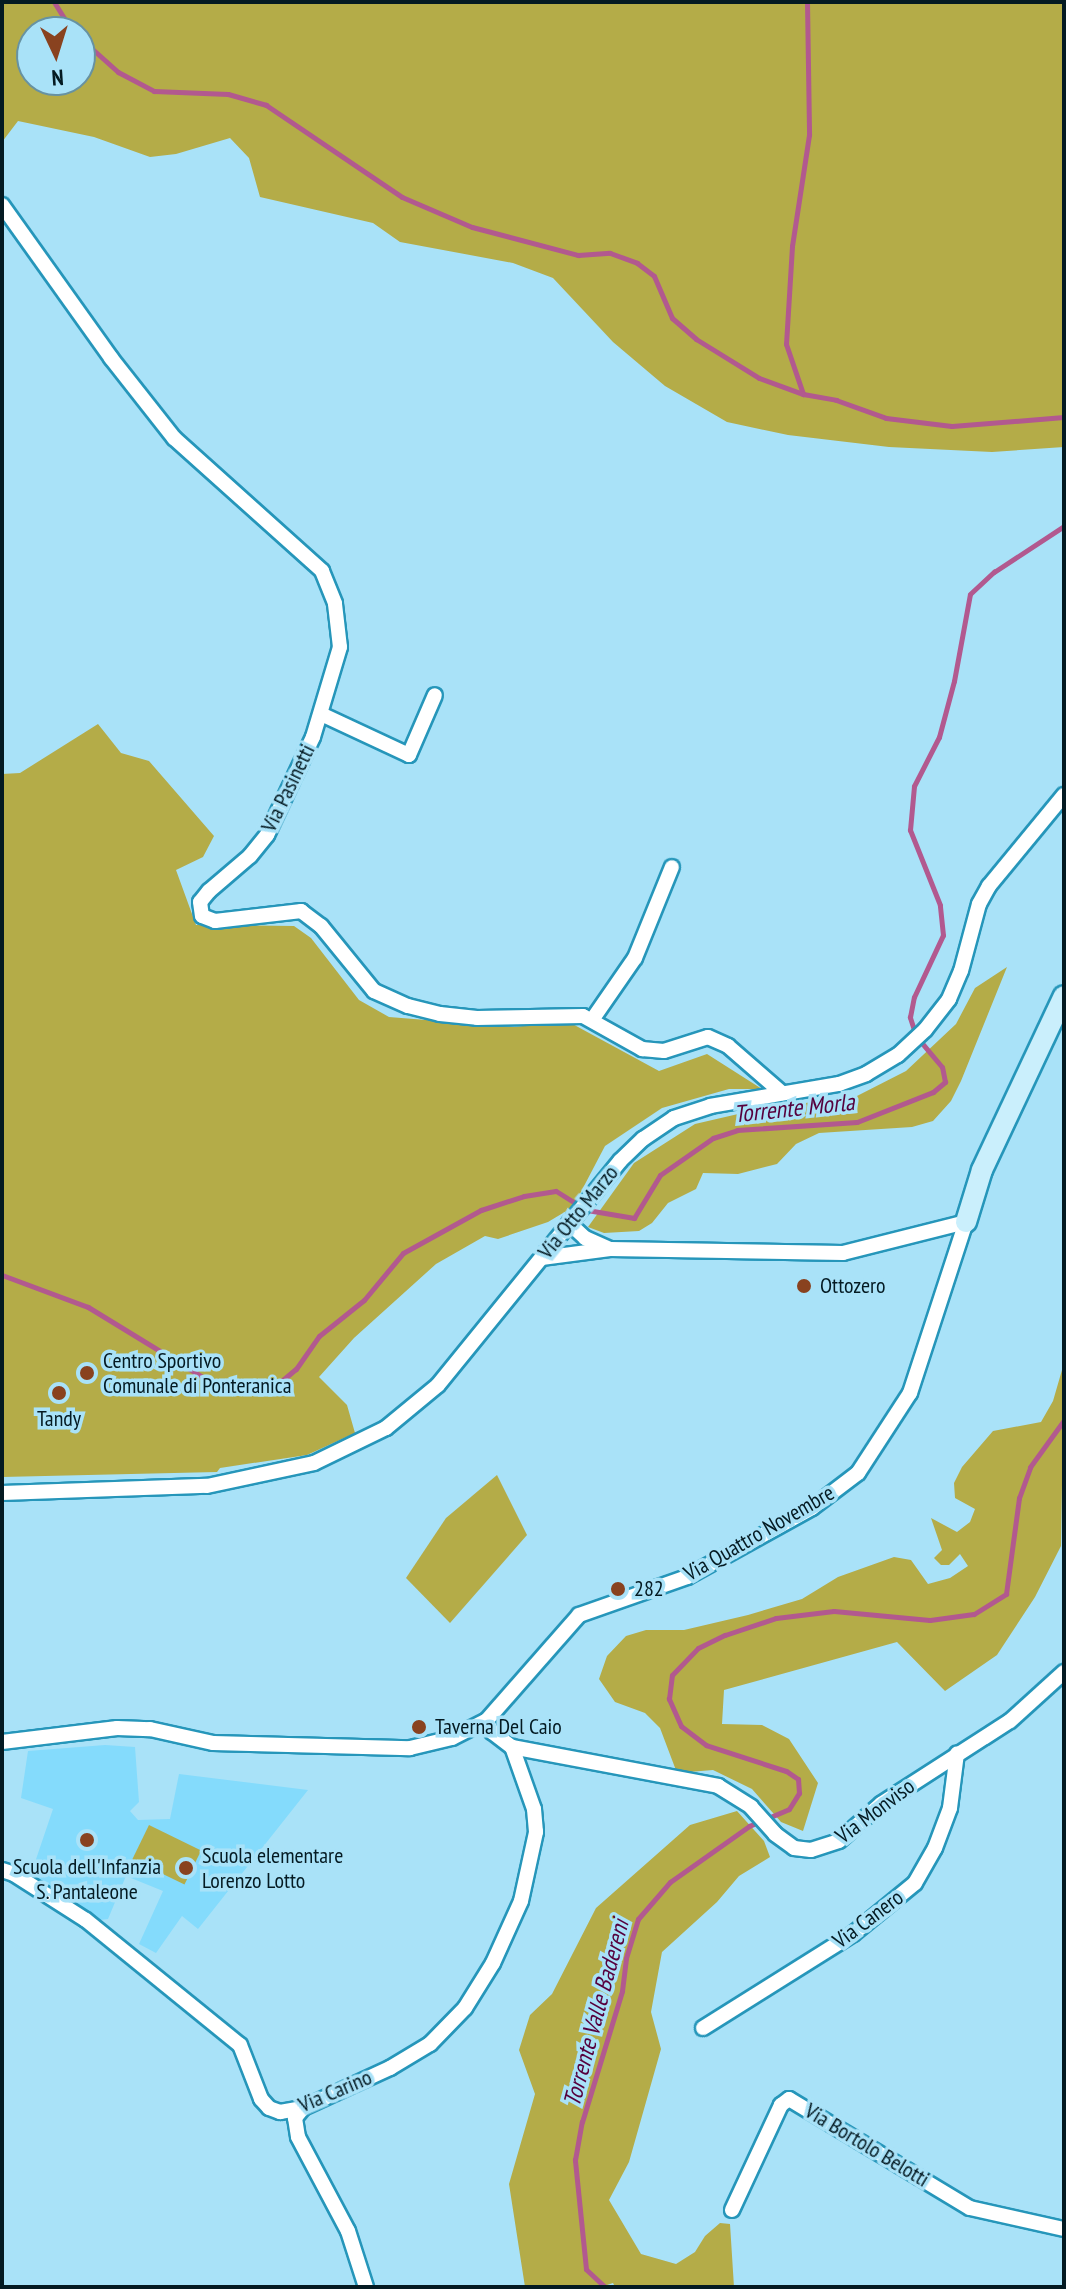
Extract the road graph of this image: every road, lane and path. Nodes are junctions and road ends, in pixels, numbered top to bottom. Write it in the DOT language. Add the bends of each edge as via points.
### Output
graph roads {
  1 [pos="2,205"];
  2 [pos="435,695"];
  3 [pos="321,714"];
  4 [pos="1064,795"];
  5 [pos="672,867"];
  6 [pos="1064,996"];
  7 [pos="592,1020"];
  8 [pos="782,1093"];
  9 [pos="570,1222"];
  10 [pos="966,1222"];
  11 [pos="610,1249"];
  12 [pos="542,1258"];
  13 [pos="2,1493"];
  14 [pos="1064,1672"];
  15 [pos="486,1721"];
  16 [pos="2,1742"];
  17 [pos="512,1747"];
  18 [pos="957,1753"];
  19 [pos="2,1870"];
  20 [pos="703,2028"];
  21 [pos="303,2108"];
  22 [pos="732,2210"];
  23 [pos="1064,2229"];
  24 [pos="366,2287"];
  1 -- 3 [label="street, Via Pasinetti" via="174,438 322,571 335,604 340,647"];
  2 -- 3 [label="street" via="409,755"];
  3 -- 7 [label="street, Via Pasinetti" via="267,835 200,902 202,916 215,921 301,911 321,926 374,991 429,1012"];
  4 -- 8 [label="street, Via Otto Marzo" via="989,886 955,985 925,1030 866,1074"];
  5 -- 7 [label="street" via="635,958"];
  6 -- 10 [label="street, Via Quattro Novembre" via="982,1170"];
  7 -- 8 [label="street, Via Pasinetti" via="642,1049 664,1051 708,1037 728,1046"];
  8 -- 9 [label="street, Via Otto Marzo" via="674,1118 643,1139"];
  9 -- 11 [label="street" via="585,1238"];
  9 -- 12 [label="street, Via Otto Marzo"];
  10 -- 11 [label="street" via="843,1253"];
  10 -- 15 [label="street, Via Quattro Novembre" via="910,1393 858,1473 812,1508 687,1577 579,1615"];
  11 -- 12 [label="street"];
  12 -- 13 [label="street, Via Otto Marzo" via="419,1404 345,1451 278,1473 207,1486"];
  14 -- 18 [label="street, Via Monviso" via="1010,1721"];
  15 -- 16 [label="street, Via Quattro Novembre" via="452,1738 410,1748 213,1743 139,1729"];
  15 -- 17 [label="street"];
  17 -- 18 [label="street, Via Monviso" via="718,1786 751,1807 794,1848 825,1848"];
  17 -- 21 [label="street, Via Carino" via="534,1809 536,1832 521,1901 493,1963 465,2008 430,2044"];
  18 -- 20 [label="street, Via Canero" via="950,1808 915,1883 853,1934"];
  19 -- 21 [label="street, Via Carino" via="97,1928 240,2045 269,2108"];
  21 -- 24 [label="street" via="295,2118 298,2137 348,2231"];
  22 -- 23 [label="street, Via Bortolo Belotti" via="781,2105 789,2099 970,2208"];
}
